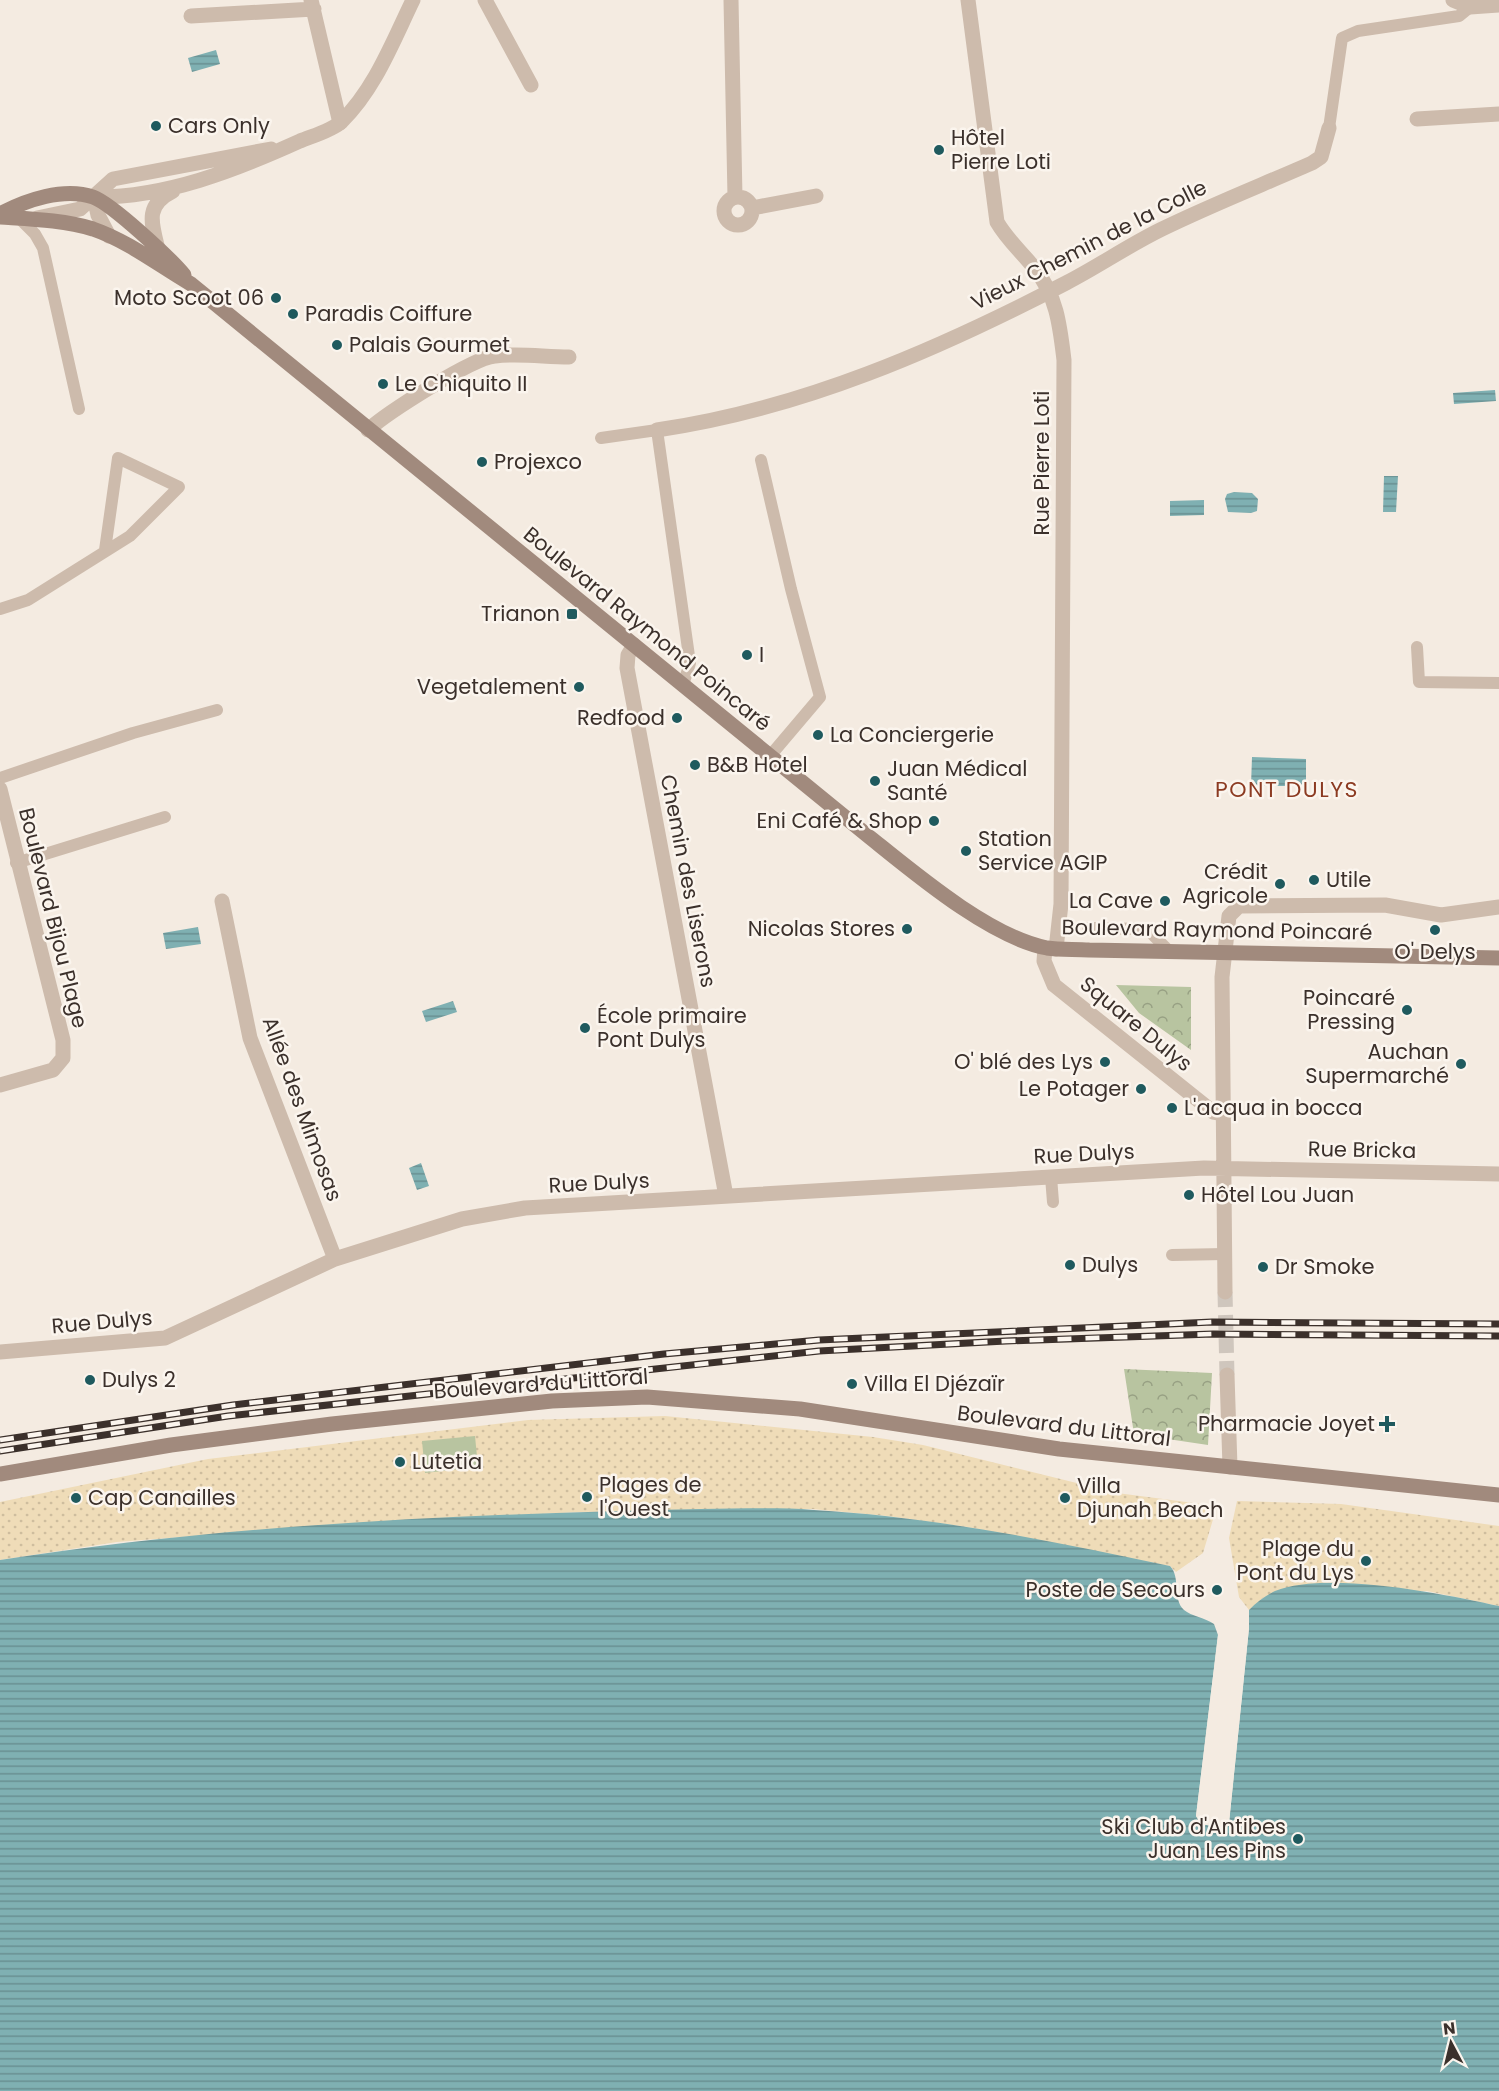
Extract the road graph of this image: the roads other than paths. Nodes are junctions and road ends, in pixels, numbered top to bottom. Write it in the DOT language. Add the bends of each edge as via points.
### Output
graph roads {
  1 [pos="413,0"];
  2 [pos="485,0"];
  3 [pos="731,0"];
  4 [pos="968,0"];
  5 [pos="1453,0"];
  6 [pos="312,5"];
  7 [pos="1499,5"];
  8 [pos="1470,7"];
  9 [pos="191,16"];
  10 [pos="531,85"];
  11 [pos="1499,114"];
  12 [pos="1417,119"];
  13 [pos="340,123"];
  14 [pos="1329,128"];
  15 [pos="289,146"];
  16 [pos="189,183"];
  17 [pos="816,196"];
  18 [pos="94,197"];
  19 [pos="735,197"];
  20 [pos="752,208"];
  21 [pos="0,215"];
  22 [pos="26,218"];
  23 [pos="109,236"];
  24 [pos="158,249"];
  25 [pos="192,284"];
  26 [pos="1050,290"];
  27 [pos="569,357"];
  28 [pos="79,409"];
  29 [pos="368,430"];
  30 [pos="657,430"];
  31 [pos="600,438"];
  32 [pos="761,460"];
  33 [pos="105,550"];
  34 [pos="0,609"];
  35 [pos="634,645"];
  36 [pos="1417,647"];
  37 [pos="1499,683"];
  38 [pos="683,685"];
  39 [pos="217,710"];
  40 [pos="770,756"];
  41 [pos="0,778"];
  42 [pos="0,789"];
  43 [pos="165,817"];
  44 [pos="16,863"];
  45 [pos="222,901"];
  46 [pos="1499,907"];
  47 [pos="1088,928"];
  48 [pos="1051,948"];
  49 [pos="1168,950"];
  50 [pos="1223,954"];
  51 [pos="1499,958"];
  52 [pos="0,1085"];
  53 [pos="1225,1114"];
  54 [pos="1225,1168"];
  55 [pos="1499,1174"];
  56 [pos="1051,1178"];
  57 [pos="726,1196"];
  58 [pos="1053,1202"];
  59 [pos="1225,1254"];
  60 [pos="1172,1255"];
  61 [pos="335,1258"];
  62 [pos="1225,1292"];
  63 [pos="0,1352"];
  64 [pos="1227,1375"];
  65 [pos="1230,1467"];
  66 [pos="0,1474"];
  67 [pos="1499,1495"];
  1 -- 13 [label="street" via="375,77"];
  2 -- 10 [label="street"];
  3 -- 19 [label="street"];
  4 -- 26 [label="street, Rue Pierre Loti" via="997,222"];
  5 -- 8 [label="street"];
  6 -- 9 [label="street"];
  6 -- 13 [label="street"];
  7 -- 8 [label="street, Vieux Chemin de la Colle"];
  8 -- 14 [label="lane, Vieux Chemin de la Colle" via="1459,16 1358,31 1342,38"];
  11 -- 12 [label="street"];
  13 -- 15 [label="street"];
  14 -- 26 [label="street, Vieux Chemin de la Colle" via="1321,157 1312,163 1160,230"];
  15 -- 16 [label="street" via="266,158"];
  15 -- 18 [label="street" via="113,178"];
  16 -- 18 [label="street" via="126,198"];
  16 -- 24 [label="street" via="159,198 151,217"];
  17 -- 20 [label="street"];
  18 -- 21 [label="main road" via="65,193 20,203"];
  18 -- 22 [label="street" via="80,209"];
  18 -- 23 [label="street"];
  18 -- 24 [label="main road, Boulevard Raymond Poincaré"];
  19 -- 20 [label="street" via="745,198"];
  19 -- 20 [label="street" via="724,208 730,222 745,224"];
  21 -- 22 [label="main road, Boulevard Raymond Poincaré"];
  22 -- 23 [label="main road, Boulevard Raymond Poincaré" via="92,229"];
  22 -- 28 [label="lane" via="43,248"];
  23 -- 25 [label="main road, Boulevard Raymond Poincaré"];
  24 -- 25 [label="main road, Boulevard Raymond Poincaré"];
  25 -- 29 [label="main road, Boulevard Raymond Poincaré"];
  26 -- 30 [label="street, Vieux Chemin de la Colle" via="910,358 808,397"];
  26 -- 48 [label="street, Rue Pierre Loti" via="1064,360 1061,904"];
  27 -- 29 [label="street" via="494,356 468,364 383,416"];
  29 -- 35 [label="main road, Boulevard Raymond Poincaré"];
  30 -- 31 [label="lane, Vieux Chemin de la Colle"];
  30 -- 38 [label="lane" via="690,663"];
  32 -- 40 [label="lane" via="790,589 820,697"];
  33 -- 33 [label="lane" via="130,536 179,487 118,458"];
  33 -- 34 [label="lane" via="28,600"];
  35 -- 38 [label="main road, Boulevard Raymond Poincaré"];
  35 -- 57 [label="street, Chemin des Liserons" via="627,668"];
  36 -- 37 [label="lane" via="1419,682"];
  38 -- 40 [label="main road, Boulevard Raymond Poincaré"];
  39 -- 41 [label="lane" via="123,736"];
  40 -- 48 [label="main road, Boulevard Raymond Poincaré" via="941,894 1016,937"];
  42 -- 44 [label="street, Boulevard Bijou Plage"];
  43 -- 44 [label="lane"];
  44 -- 52 [label="street, Boulevard Bijou Plage" via="63,1040 63,1058 53,1070"];
  45 -- 61 [label="street, Allée des Mimosas" via="250,1038"];
  46 -- 50 [label="street" via="1441,915 1385,905 1239,906 1229,916"];
  47 -- 49 [label="lane" via="1147,929"];
  48 -- 49 [label="main road, Boulevard Raymond Poincaré"];
  48 -- 53 [label="street, Square Dulys" via="1044,961 1054,985 1213,1112"];
  49 -- 50 [label="main road, Boulevard Raymond Poincaré"];
  50 -- 51 [label="main road, Boulevard Raymond Poincaré"];
  50 -- 53 [label="street"];
  53 -- 54 [label="street"];
  54 -- 55 [label="street, Rue Bricka"];
  54 -- 56 [label="street, Rue Dulys"];
  54 -- 59 [label="street"];
  56 -- 57 [label="street, Rue Dulys"];
  56 -- 58 [label="lane"];
  57 -- 61 [label="street, Rue Dulys" via="525,1208 462,1219"];
  59 -- 60 [label="lane"];
  59 -- 62 [label="street"];
  61 -- 63 [label="street, Rue Dulys" via="165,1338"];
  64 -- 65 [label="street"];
  65 -- 66 [label="main road, Boulevard du Littoral" via="1059,1449 800,1408 647,1397 552,1401 354,1421 171,1445"];
  65 -- 67 [label="main road, Boulevard du Littoral"];
}
